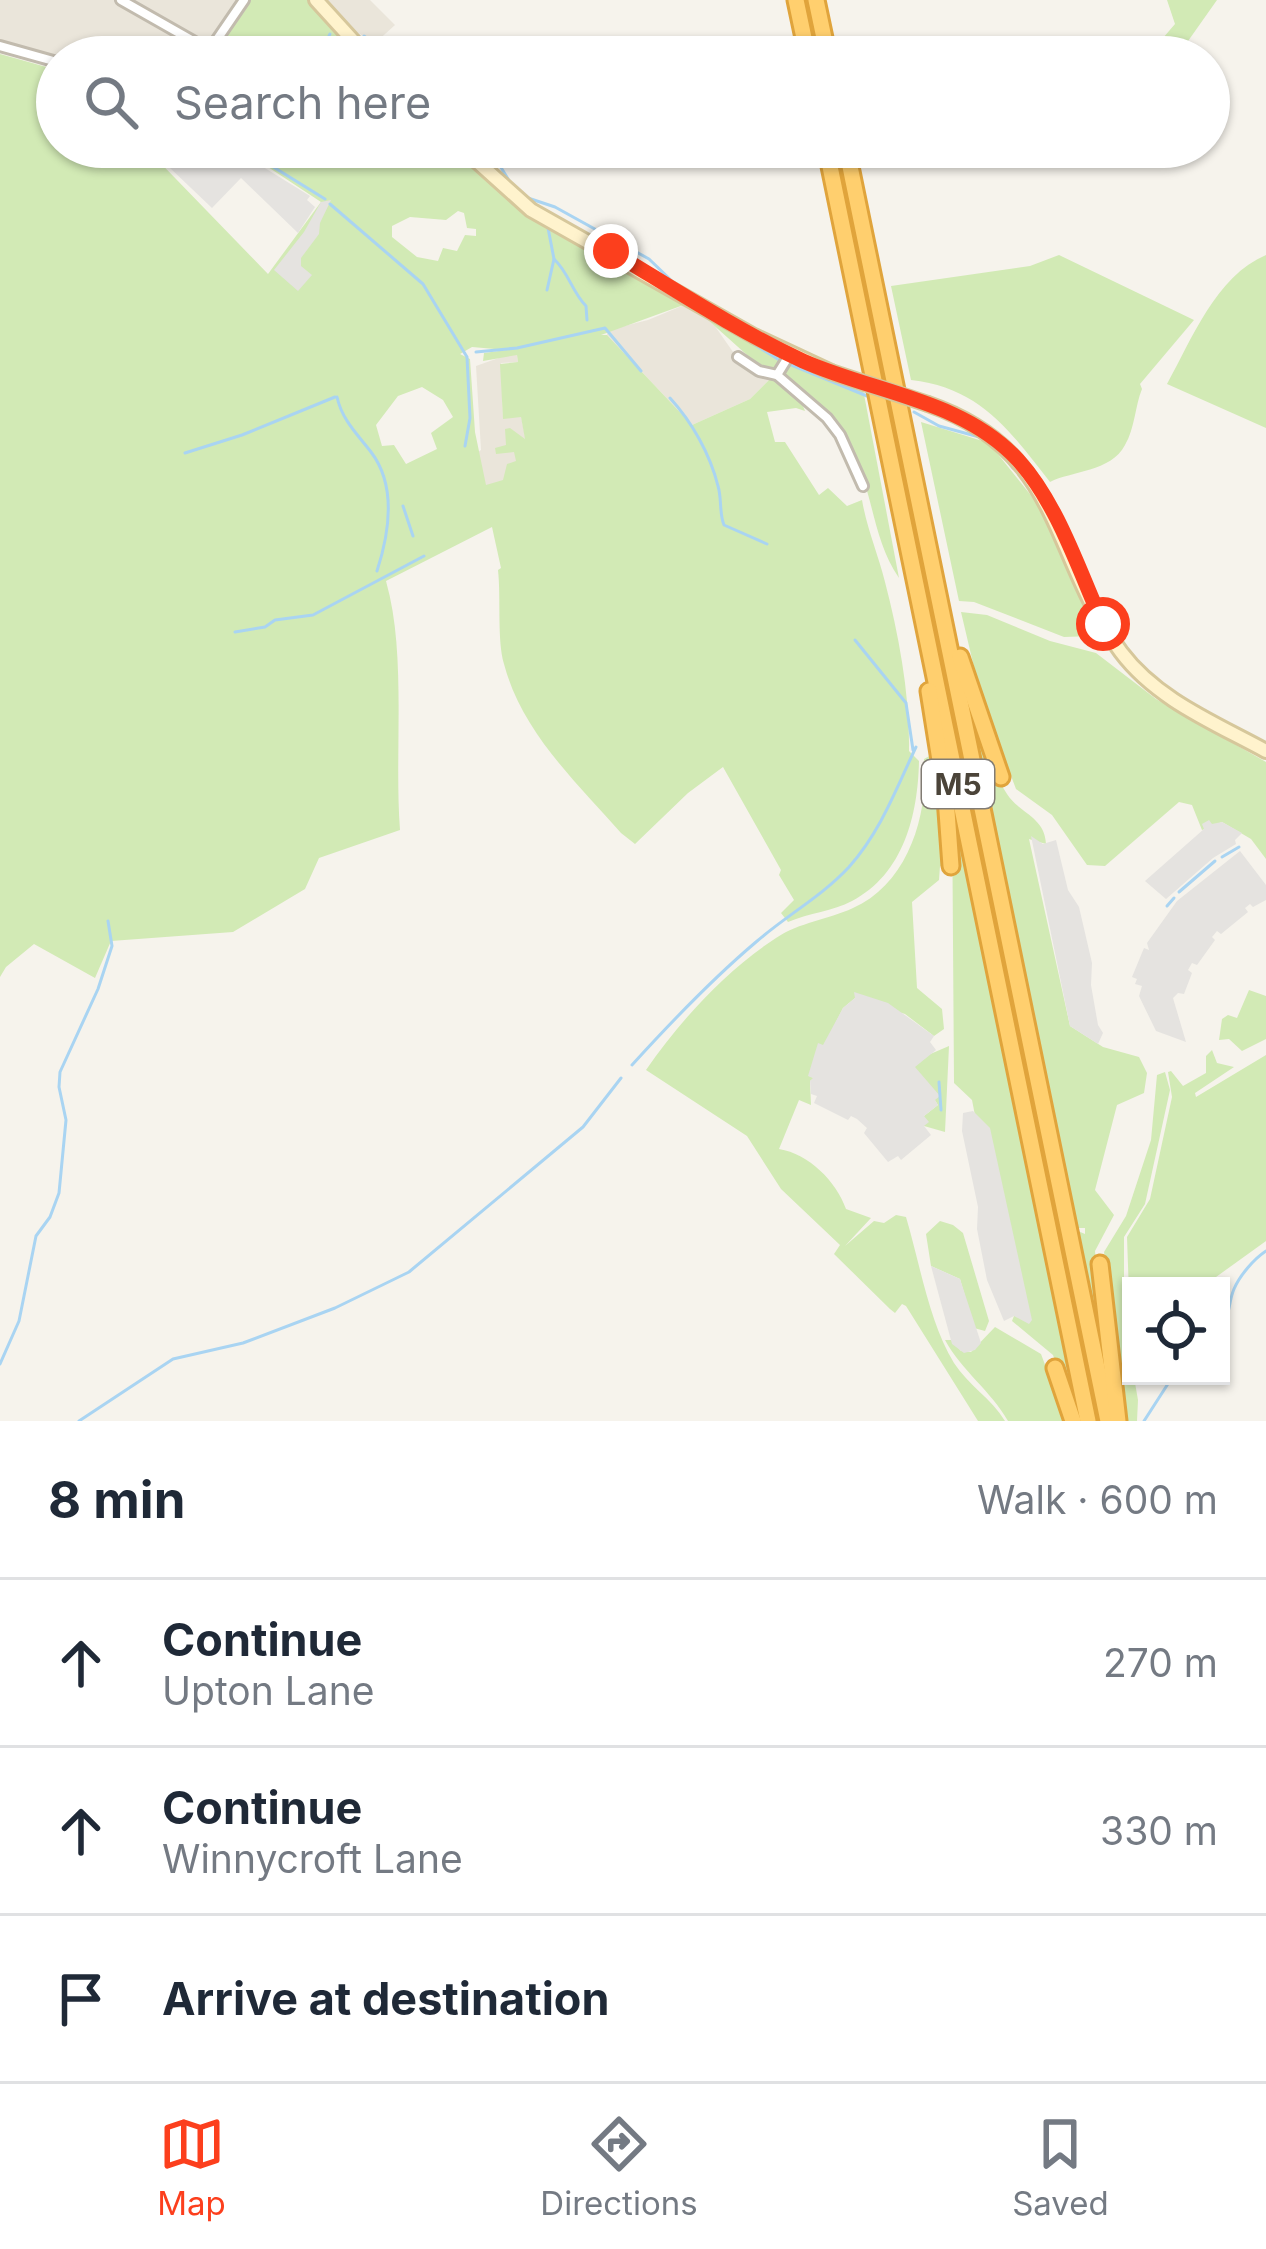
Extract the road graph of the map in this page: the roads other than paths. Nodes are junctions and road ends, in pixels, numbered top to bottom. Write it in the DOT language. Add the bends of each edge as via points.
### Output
graph roads {
  1 [pos="121,0"];
  2 [pos="244,0"];
  3 [pos="316,0"];
  4 [pos="796,0"];
  5 [pos="816,0"];
  6 [pos="178,36"];
  7 [pos="219,36"];
  8 [pos="349,36"];
  9 [pos="804,36"];
  10 [pos="824,36"];
  11 [pos="0,46"];
  12 [pos="36,56"];
  13 [pos="484,168"];
  14 [pos="831,168"];
  15 [pos="850,168"];
  16 [pos="790,354"];
  17 [pos="739,357"];
  18 [pos="778,375"];
  19 [pos="863,486"];
  20 [pos="926,582"];
  21 [pos="1266,751"];
  22 [pos="1001,778"];
  23 [pos="951,866"];
  24 [pos="1100,1264"];
  25 [pos="1054,1368"];
  26 [pos="1073,1421"];
  27 [pos="1088,1421"];
  28 [pos="1108,1421"];
  29 [pos="1118,1421"];
  1 -- 6 [label="street"];
  2 -- 7 [label="street"];
  3 -- 8 [label="street"];
  4 -- 9 [label="highway"];
  5 -- 10 [label="highway"];
  11 -- 12 [label="street"];
  13 -- 16 [label="street" via="531,210"];
  14 -- 20 [label="highway, M5"];
  15 -- 20 [label="highway, M5"];
  16 -- 18 [label="street"];
  16 -- 21 [label="street, bridge" via="969,421 998,441 1043,495 1103,624 1134,668 1168,697"];
  17 -- 18 [label="street"];
  18 -- 19 [label="street" via="833,425"];
  20 -- 22 [label="highway, M5"];
  20 -- 23 [label="highway, M5" via="919,634"];
  20 -- 27 [label="highway, M5"];
  20 -- 28 [label="highway, M5"];
  24 -- 29 [label="highway"];
  25 -- 26 [label="highway"];
}
